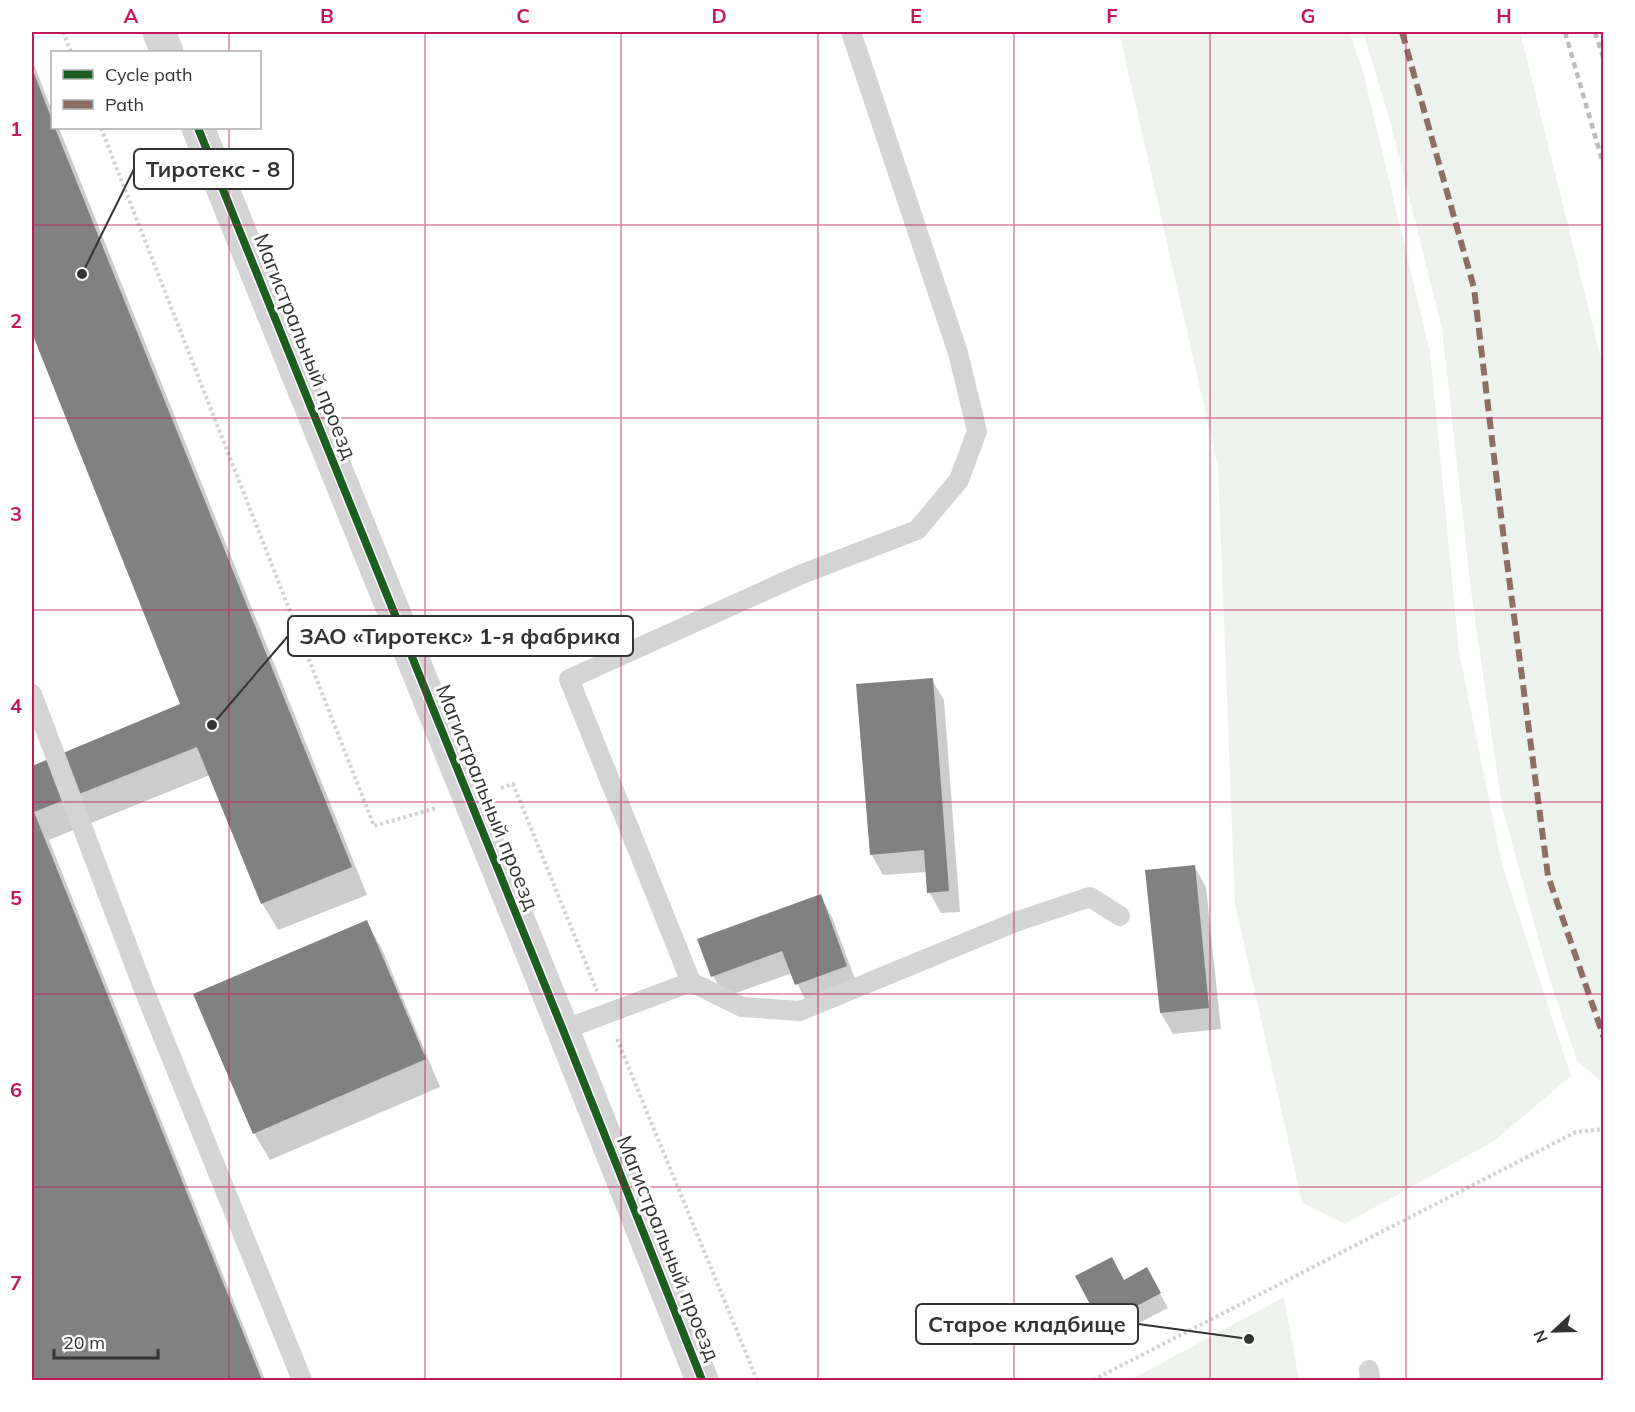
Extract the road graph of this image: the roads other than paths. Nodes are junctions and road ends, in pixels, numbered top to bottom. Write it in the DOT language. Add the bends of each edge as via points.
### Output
graph roads {
  1 [pos="159,32"];
  2 [pos="851,32"];
  3 [pos="167,51"];
  4 [pos="198,129"];
  5 [pos="32,694"];
  6 [pos="1120,916"];
  7 [pos="691,982"];
  8 [pos="563,1030"];
  9 [pos="302,1380"];
  10 [pos="702,1380"];
  1 -- 3 [label="street"];
  2 -- 7 [label="lane" via="958,353 977,431 958,480 917,530 802,574 569,679"];
  4 -- 8 [label="street, Магистральный проезд"];
  5 -- 9 [label="lane" via="144,990"];
  6 -- 7 [label="lane" via="1090,897 1018,921 800,1011 742,1006"];
  7 -- 8 [label="lane"];
  8 -- 10 [label="street, Магистральный проезд"];
}
